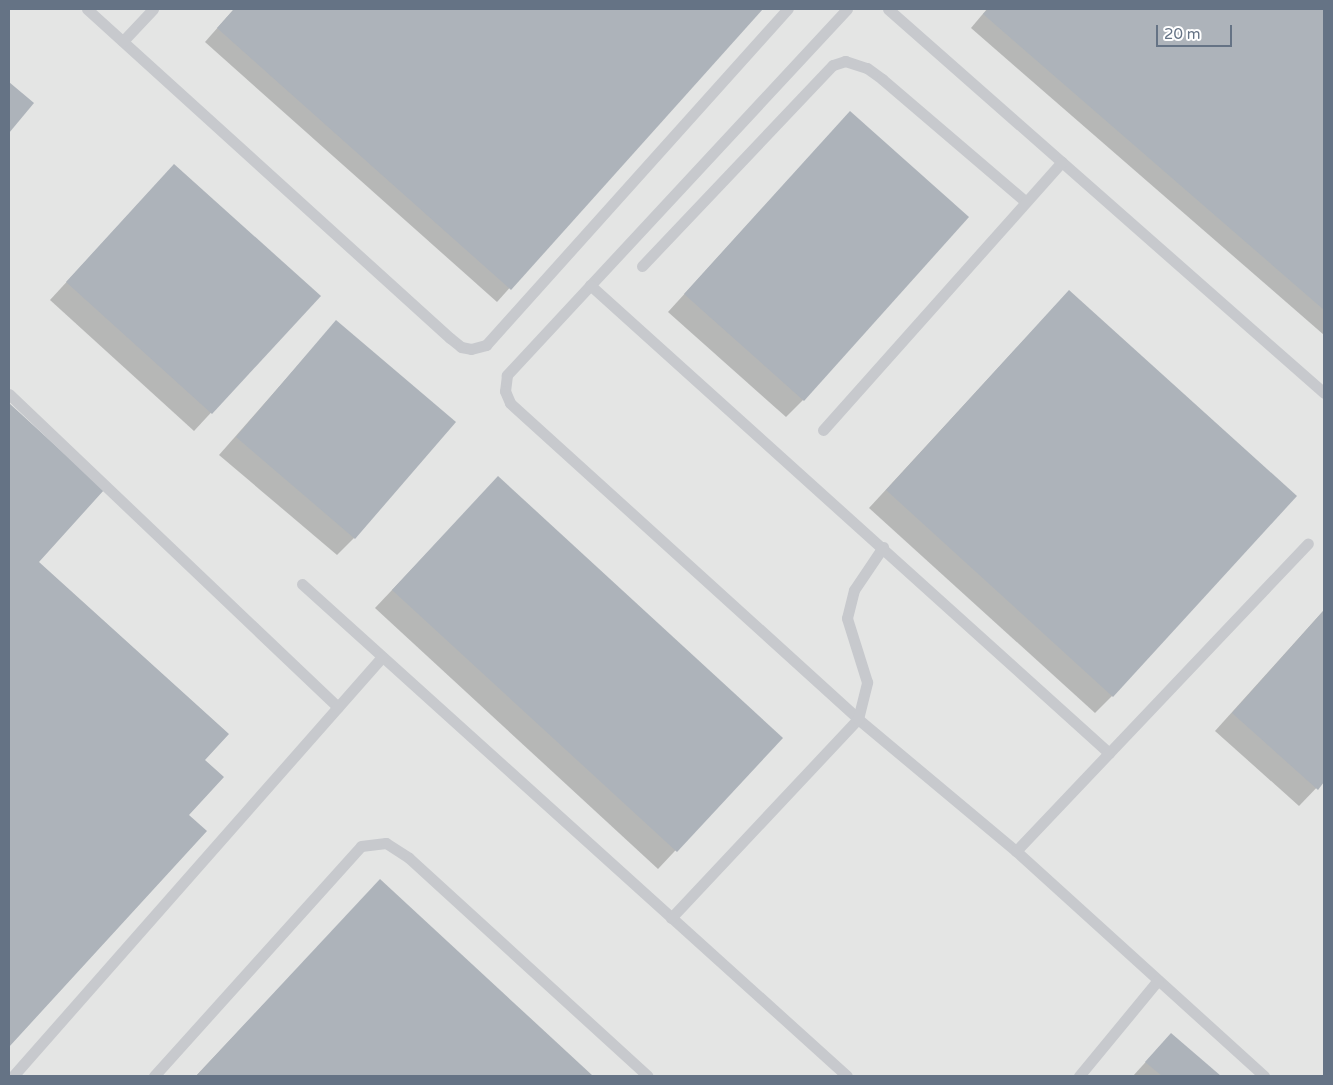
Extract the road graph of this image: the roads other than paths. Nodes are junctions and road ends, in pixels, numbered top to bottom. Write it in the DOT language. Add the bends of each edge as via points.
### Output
graph roads {
  1 [pos="87,9"];
  2 [pos="153,9"];
  3 [pos="788,9"];
  4 [pos="848,9"];
  5 [pos="888,9"];
  6 [pos="123,41"];
  7 [pos="1062,162"];
  8 [pos="1026,202"];
  9 [pos="642,266"];
  10 [pos="590,286"];
  11 [pos="1324,393"];
  12 [pos="9,394"];
  13 [pos="822,430"];
  14 [pos="1308,543"];
  15 [pos="883,547"];
  16 [pos="302,584"];
  17 [pos="382,657"];
  18 [pos="338,707"];
  19 [pos="858,718"];
  20 [pos="1109,753"];
  21 [pos="1016,851"];
  22 [pos="672,918"];
  23 [pos="1158,980"];
  24 [pos="13,1076"];
  25 [pos="154,1076"];
  26 [pos="648,1076"];
  27 [pos="847,1076"];
  28 [pos="1079,1076"];
  29 [pos="1264,1076"];
  1 -- 6 [label="lane"];
  2 -- 6 [label="lane"];
  3 -- 6 [label="lane" via="486,345 471,349 461,347 450,338"];
  4 -- 10 [label="lane"];
  5 -- 7 [label="lane"];
  7 -- 8 [label="lane"];
  7 -- 11 [label="lane"];
  8 -- 9 [label="lane" via="882,79 867,68 845,61 833,65"];
  8 -- 13 [label="lane"];
  10 -- 15 [label="lane"];
  10 -- 19 [label="lane" via="507,375 505,390 510,402"];
  12 -- 18 [label="lane"];
  14 -- 20 [label="lane"];
  15 -- 19 [label="lane" via="854,590 847,618 867,682"];
  15 -- 20 [label="lane"];
  16 -- 17 [label="lane"];
  17 -- 18 [label="lane"];
  17 -- 22 [label="lane"];
  18 -- 24 [label="lane"];
  19 -- 21 [label="lane"];
  19 -- 22 [label="lane"];
  20 -- 21 [label="lane"];
  21 -- 23 [label="lane"];
  22 -- 27 [label="lane"];
  23 -- 28 [label="lane"];
  23 -- 29 [label="lane"];
  25 -- 26 [label="lane" via="361,846 386,843 409,858"];
}
